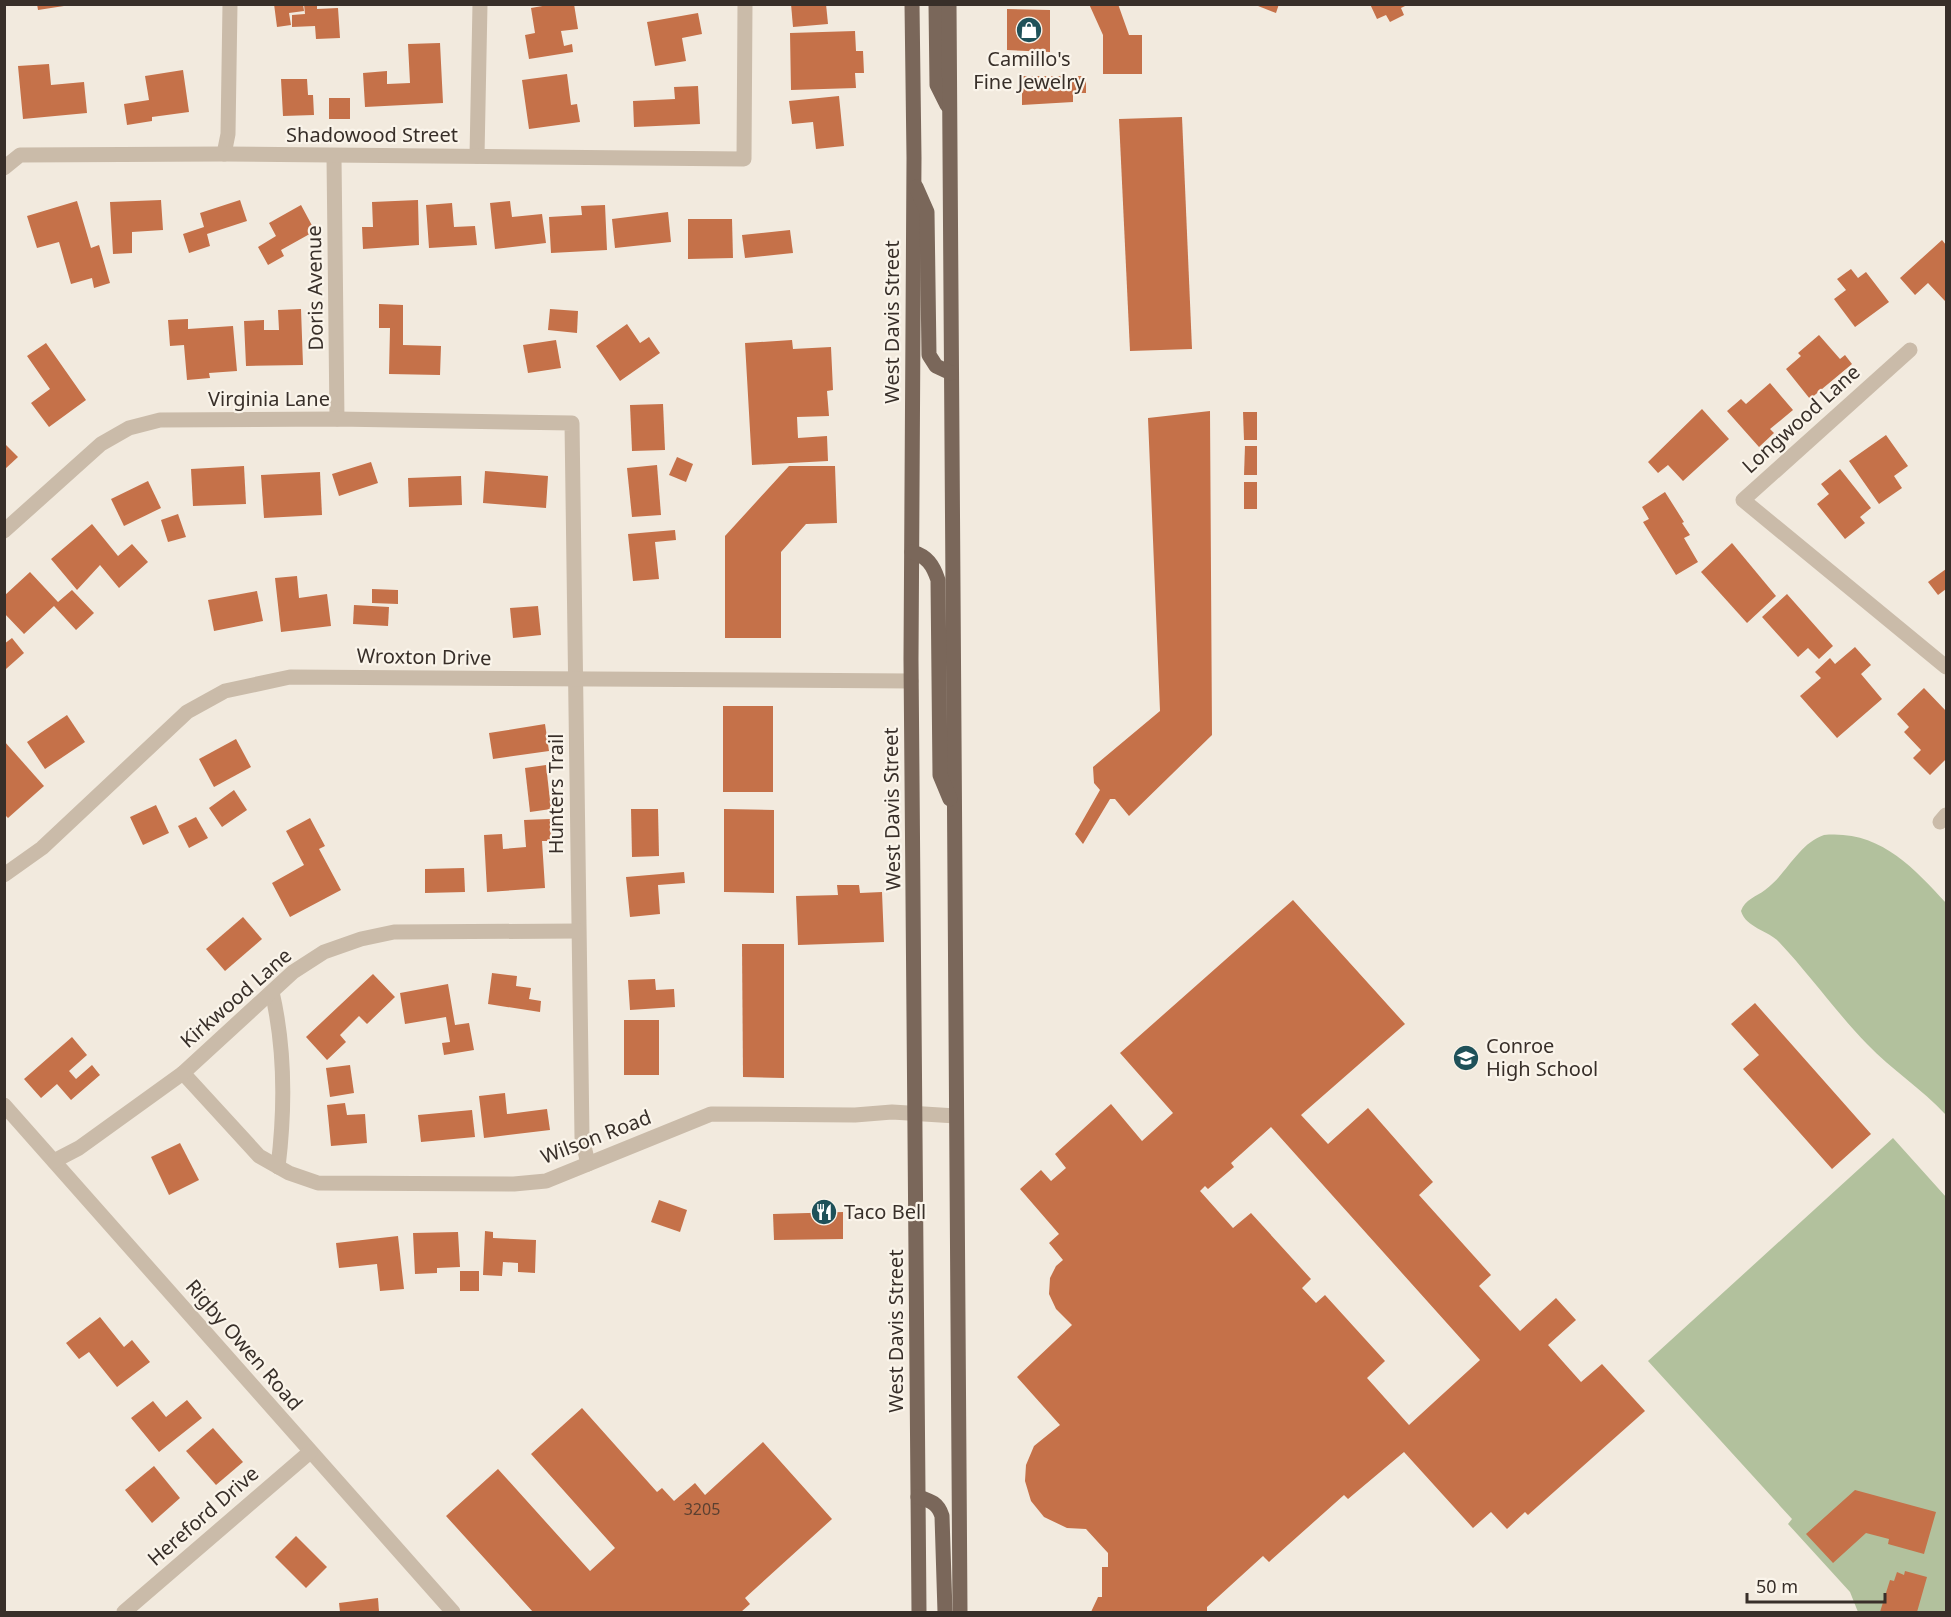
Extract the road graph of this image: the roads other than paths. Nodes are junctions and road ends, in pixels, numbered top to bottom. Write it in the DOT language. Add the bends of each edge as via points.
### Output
graph roads {
  1 [pos="230,4"];
  2 [pos="480,4"];
  3 [pos="745,4"];
  4 [pos="912,4"];
  5 [pos="936,4"];
  6 [pos="949,4"];
  7 [pos="949,110"];
  8 [pos="4,151"];
  9 [pos="224,154"];
  10 [pos="20,155"];
  11 [pos="477,156"];
  12 [pos="334,157"];
  13 [pos="4,168"];
  14 [pos="914,181"];
  15 [pos="1910,350"];
  16 [pos="951,373"];
  17 [pos="337,419"];
  18 [pos="572,423"];
  19 [pos="4,531"];
  20 [pos="912,552"];
  21 [pos="1850,588"];
  22 [pos="1947,654"];
  23 [pos="1947,667"];
  24 [pos="577,680"];
  25 [pos="912,681"];
  26 [pos="953,807"];
  27 [pos="4,874"];
  28 [pos="578,931"];
  29 [pos="272,992"];
  30 [pos="183,1073"];
  31 [pos="4,1105"];
  32 [pos="916,1114"];
  33 [pos="956,1116"];
  34 [pos="54,1161"];
  35 [pos="588,1164"];
  36 [pos="278,1167"];
  37 [pos="310,1452"];
  38 [pos="918,1497"];
  39 [pos="124,1612"];
  40 [pos="453,1612"];
  41 [pos="919,1612"];
  42 [pos="945,1612"];
  43 [pos="960,1612"];
  1 -- 9 [label="street" via="228,134"];
  2 -- 11 [label="street"];
  3 -- 11 [label="street, Shadowood Street" via="744,159"];
  4 -- 14 [label="main road, West Davis Street"];
  5 -- 7 [label="main road" via="937,86"];
  6 -- 7 [label="main road"];
  7 -- 16 [label="main road"];
  8 -- 10 [label="street, Shadowood Street"];
  9 -- 10 [label="street, Shadowood Street"];
  9 -- 12 [label="street, Shadowood Street"];
  10 -- 13 [label="street"];
  11 -- 12 [label="street, Shadowood Street"];
  12 -- 17 [label="street, Doris Avenue"];
  14 -- 16 [label="main road" via="927,212 929,355 936,366"];
  14 -- 20 [label="main road, West Davis Street"];
  15 -- 21 [label="street, Longwood Lane" via="1743,500"];
  16 -- 26 [label="main road"];
  17 -- 18 [label="street, Virginia Lane"];
  17 -- 19 [label="street, Virginia Lane" via="160,420 129,428 77,463"];
  18 -- 24 [label="street, Hunters Trail"];
  20 -- 25 [label="main road, West Davis Street"];
  20 -- 26 [label="main road" via="929,561 938,580 940,775"];
  21 -- 22 [label="street, Longwood Lane"];
  21 -- 23 [label="street, Longwood Lane"];
  24 -- 25 [label="street, Wroxton Drive"];
  24 -- 27 [label="street, Wroxton Drive" via="290,677 225,691 187,712 42,848"];
  24 -- 28 [label="street, Hunters Trail"];
  25 -- 32 [label="main road, West Davis Street"];
  26 -- 33 [label="main road"];
  28 -- 29 [label="street, Kirkwood Lane" via="394,932 324,951"];
  28 -- 35 [label="street, Hunters Trail" via="582,1137"];
  29 -- 30 [label="street, Kirkwood Lane"];
  29 -- 36 [label="street" via="278,1019 284,1124"];
  30 -- 34 [label="street, Kirkwood Lane" via="79,1148"];
  30 -- 36 [label="street, Wilson Road" via="259,1156"];
  31 -- 34 [label="street, Rigby Owen Road"];
  32 -- 33 [label="street, Wilson Road"];
  32 -- 35 [label="street, Wilson Road" via="711,1114"];
  32 -- 38 [label="main road, West Davis Street"];
  33 -- 43 [label="main road"];
  34 -- 37 [label="street, Rigby Owen Road"];
  35 -- 36 [label="street, Wilson Road" via="546,1181 514,1184 318,1184"];
  37 -- 39 [label="street, Hereford Drive"];
  37 -- 40 [label="street, Rigby Owen Road"];
  38 -- 41 [label="main road, West Davis Street"];
  38 -- 42 [label="main road" via="939,1507 942,1516"];
}
